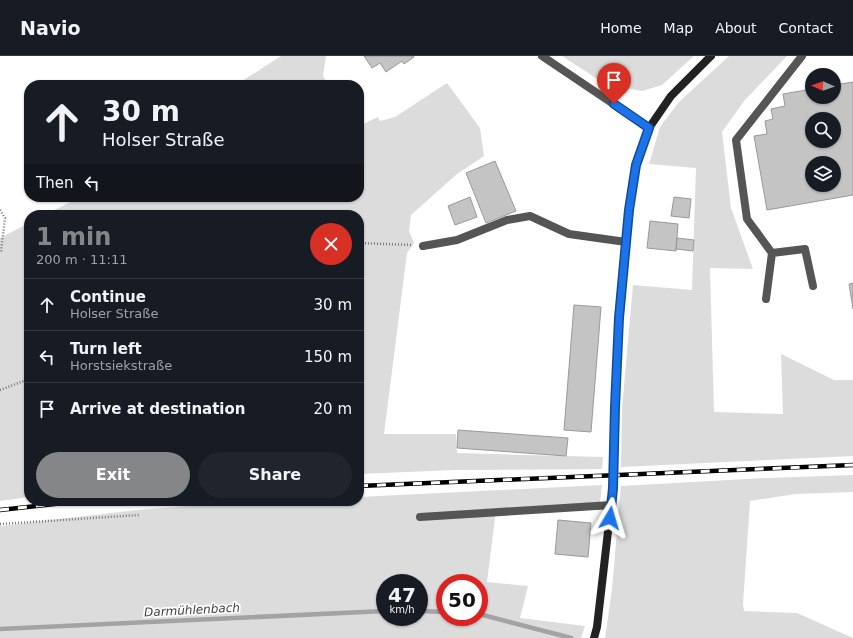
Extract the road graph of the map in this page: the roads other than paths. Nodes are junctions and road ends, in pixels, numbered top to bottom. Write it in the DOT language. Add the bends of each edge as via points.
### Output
graph roads {
  1 [pos="542,56"];
  2 [pos="711,56"];
  3 [pos="802,56"];
  4 [pos="649,128"];
  5 [pos="626,242"];
  6 [pos="423,246"];
  7 [pos="772,253"];
  8 [pos="813,286"];
  9 [pos="766,299"];
  10 [pos="612,505"];
  11 [pos="420,517"];
  12 [pos="594,638"];
  1 -- 4 [label="street"];
  2 -- 4 [label="main road" via="671,96"];
  3 -- 7 [label="street" via="736,140 747,218"];
  4 -- 5 [label="main road" via="636,165"];
  5 -- 6 [label="street" via="569,234 530,216 507,220 457,240"];
  5 -- 10 [label="main road" via="618,333"];
  7 -- 8 [label="street" via="805,249"];
  7 -- 9 [label="street"];
  10 -- 11 [label="street"];
  10 -- 12 [label="main road"];
}
